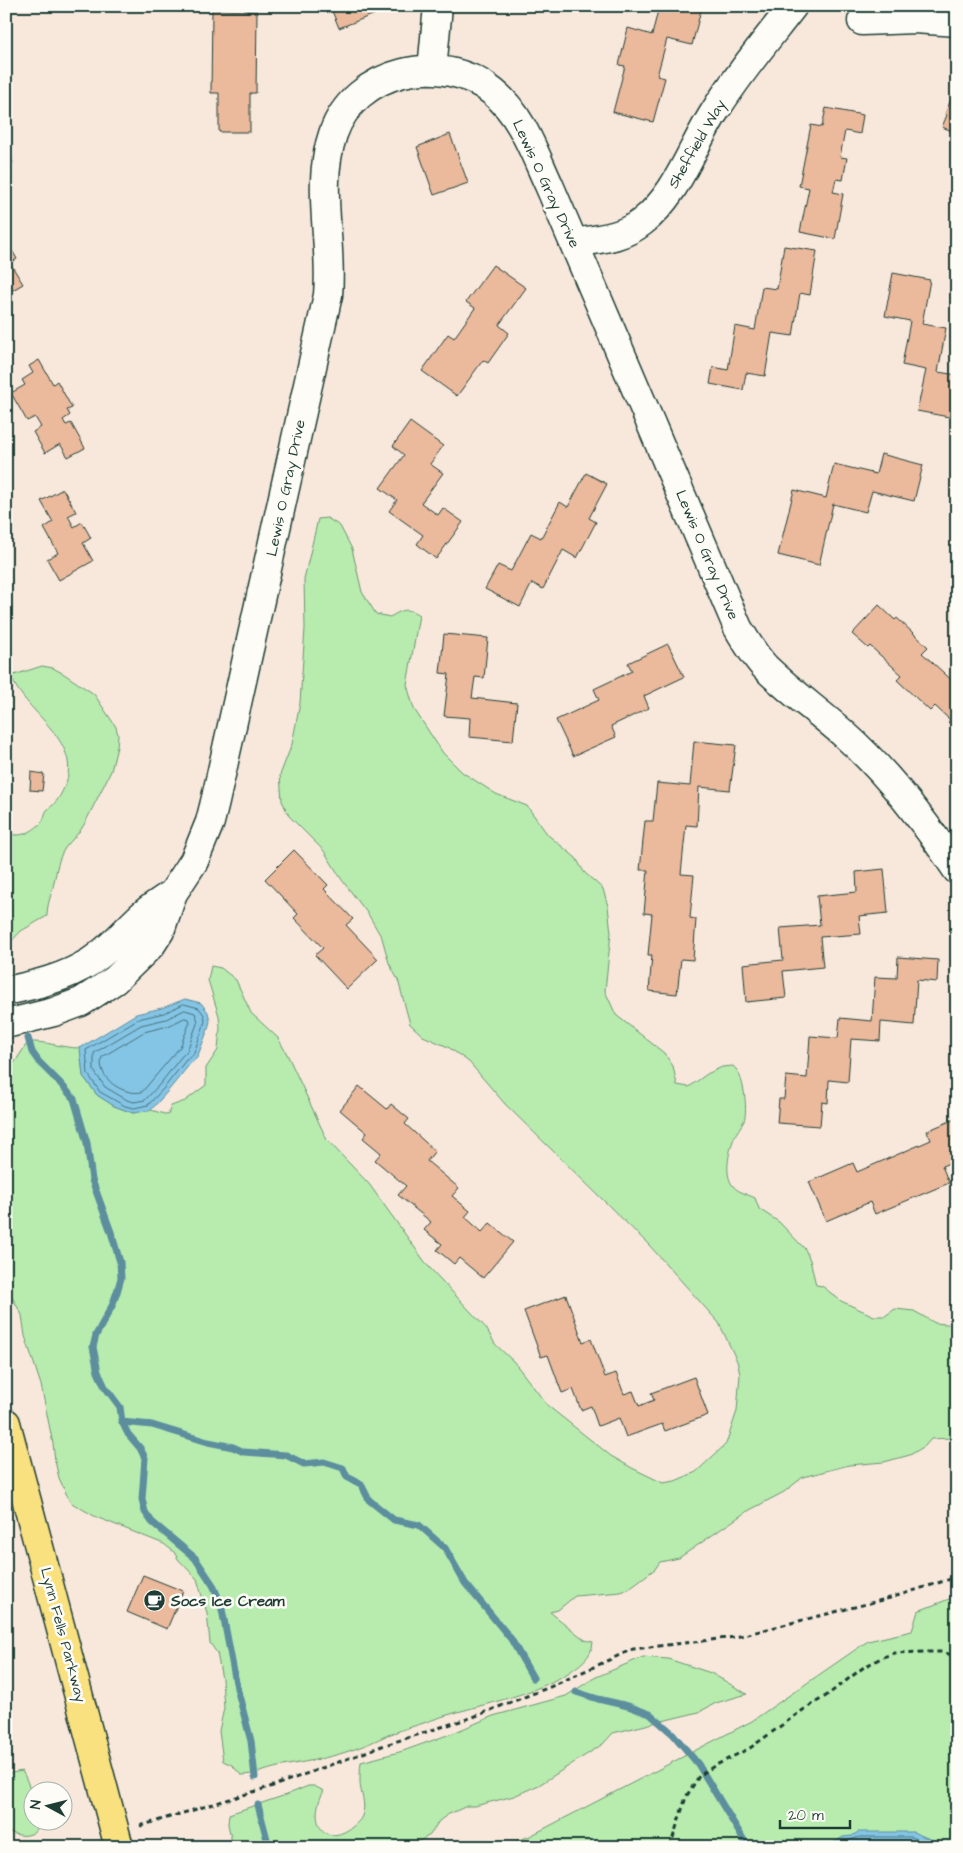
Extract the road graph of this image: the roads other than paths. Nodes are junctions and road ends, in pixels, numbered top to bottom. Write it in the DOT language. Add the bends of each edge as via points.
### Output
graph roads {
  1 [pos="438,6"];
  2 [pos="792,6"];
  3 [pos="862,21"];
  4 [pos="957,22"];
  5 [pos="432,70"];
  6 [pos="574,242"];
  7 [pos="957,870"];
  8 [pos="173,892"];
  9 [pos="6,991"];
  10 [pos="6,1024"];
  11 [pos="6,1424"];
  12 [pos="117,1840"];
  1 -- 5 [label="street"];
  2 -- 6 [label="street, Sheffield Way" via="724,97 677,182 664,199 642,222 618,237"];
  3 -- 4 [label="street" via="916,19"];
  5 -- 6 [label="street, Lewis O Gray Drive" via="449,71 473,80 493,92 509,108 522,126"];
  5 -- 8 [label="street, Lewis O Gray Drive" via="405,72 368,87 343,113 330,141 324,171 330,274 328,295 210,822 194,861"];
  6 -- 7 [label="street, Lewis O Gray Drive" via="738,628 766,668 846,736 895,787"];
  8 -- 9 [label="street, Lewis O Gray Drive" via="140,916 91,961 64,975"];
  8 -- 10 [label="street, Lewis O Gray Drive" via="160,931 115,980 81,1002"];
  11 -- 12 [label="main road, Lynn Fells Parkway"];
}
